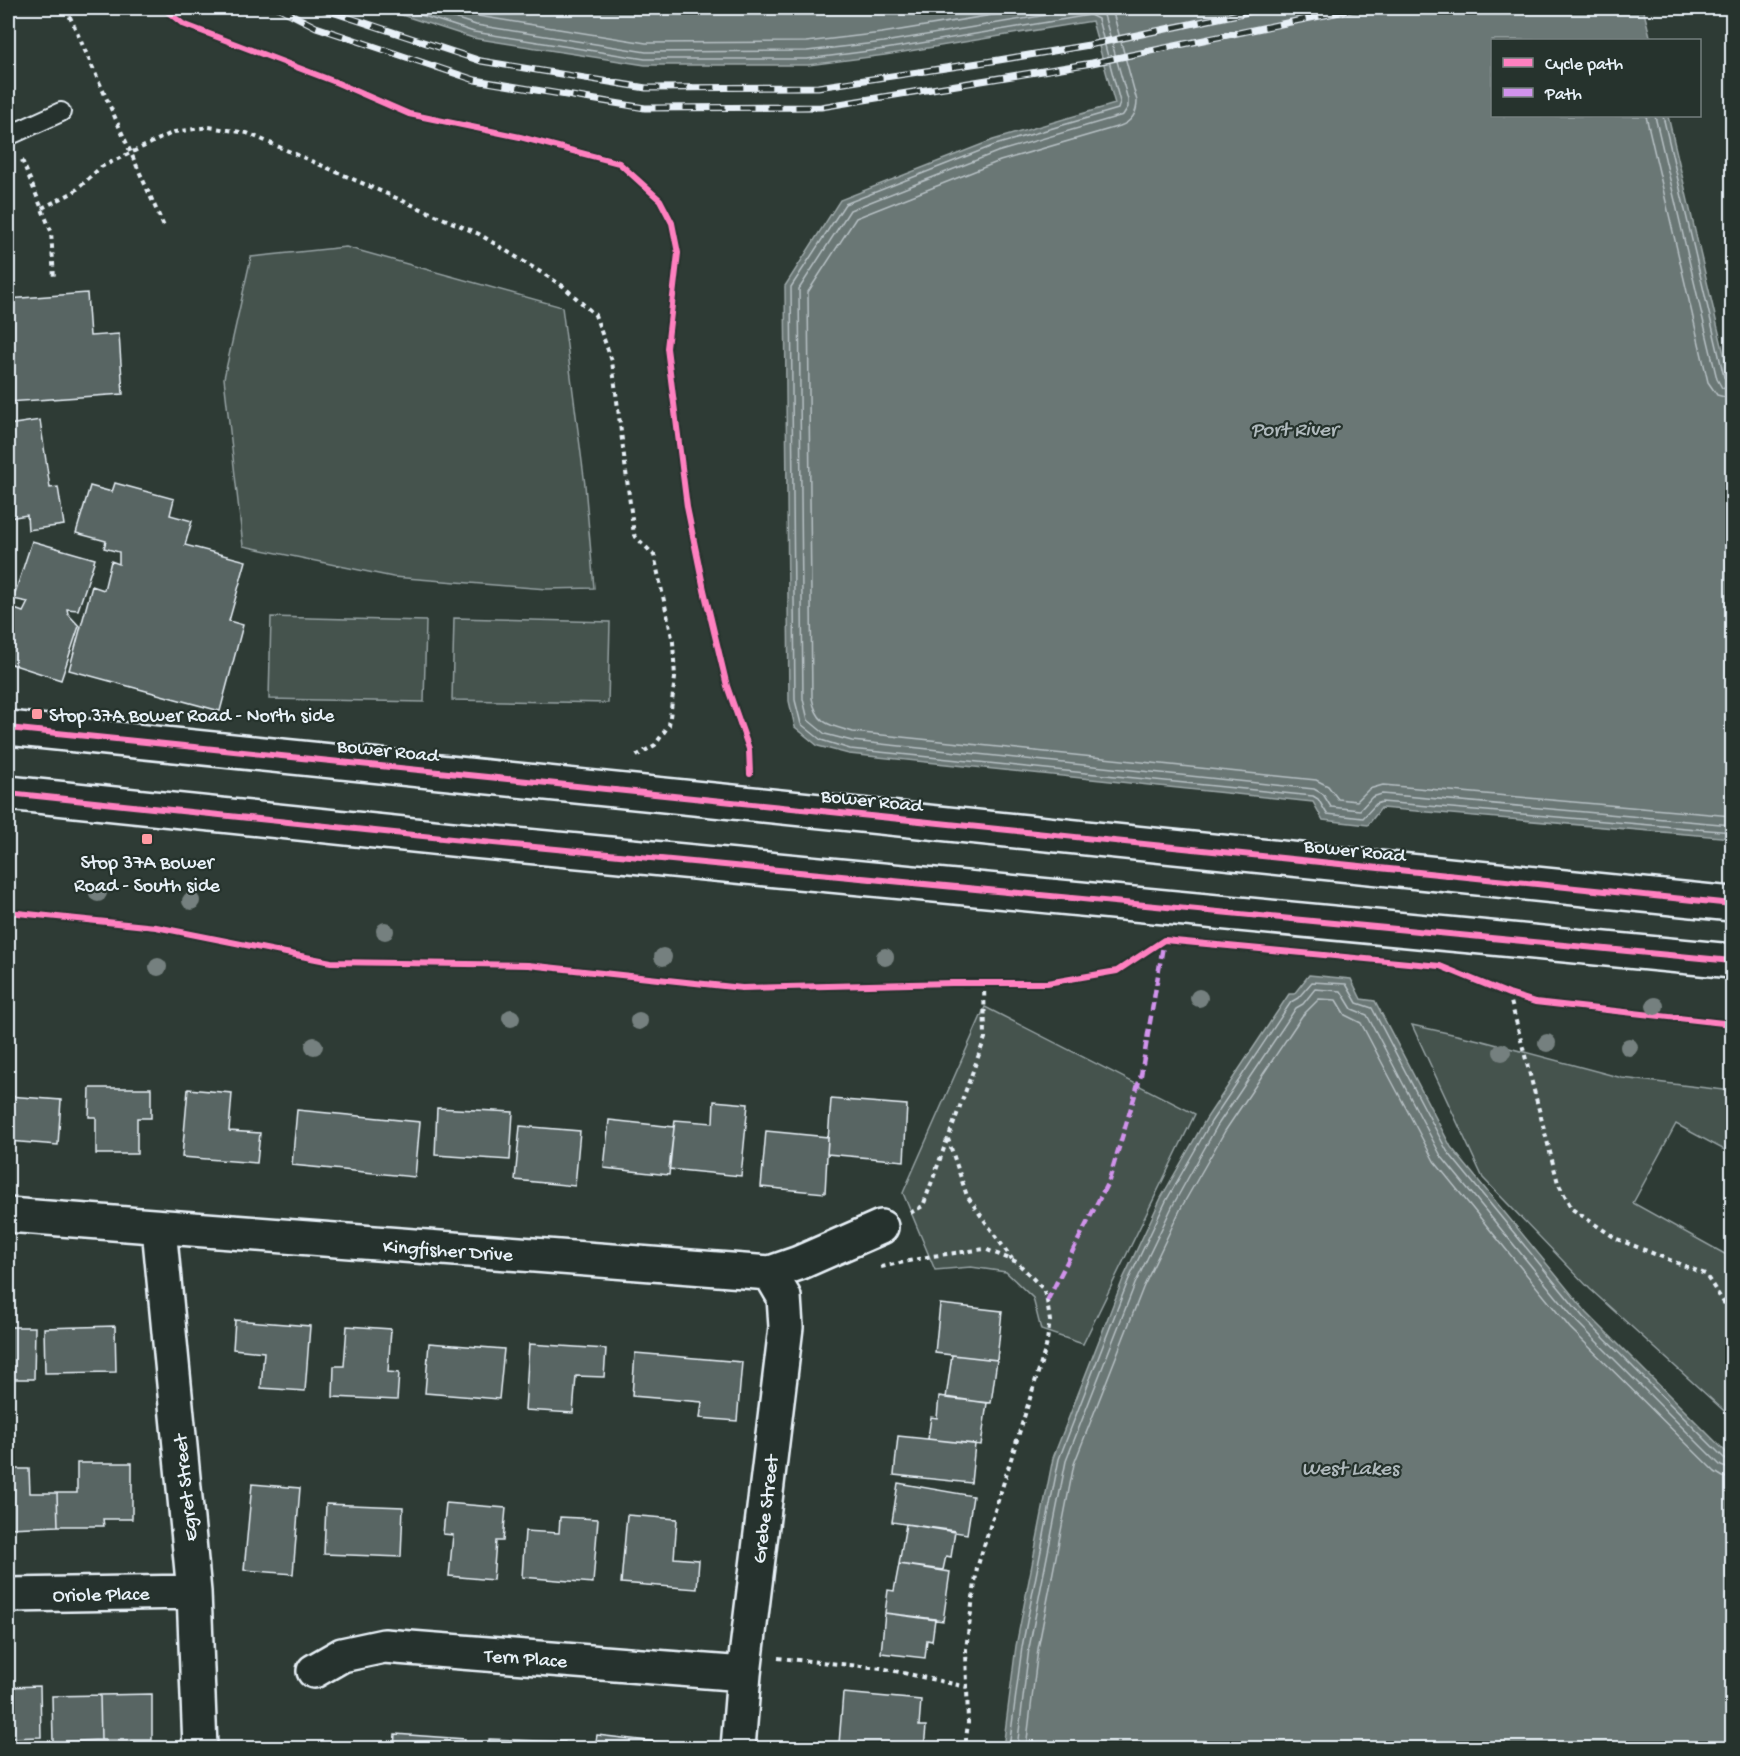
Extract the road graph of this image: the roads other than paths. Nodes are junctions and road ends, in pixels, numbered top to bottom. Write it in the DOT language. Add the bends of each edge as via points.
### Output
graph roads {
  1 [pos="61,112"];
  2 [pos="10,135"];
  3 [pos="8,728"];
  4 [pos="8,794"];
  5 [pos="1732,904"];
  6 [pos="1732,961"];
  7 [pos="8,1215"];
  8 [pos="881,1227"];
  9 [pos="159,1228"];
  10 [pos="770,1273"];
  11 [pos="194,1592"];
  12 [pos="8,1595"];
  13 [pos="314,1671"];
  14 [pos="744,1674"];
  15 [pos="200,1749"];
  16 [pos="738,1749"];
  1 -- 2 [label="lane"];
  3 -- 5 [label="main road, Bower Road"];
  4 -- 6 [label="main road"];
  7 -- 9 [label="main road, Kingfisher Drive"];
  8 -- 10 [label="main road, Kingfisher Drive"];
  9 -- 10 [label="main road, Kingfisher Drive"];
  9 -- 11 [label="main road, Egret Street"];
  10 -- 14 [label="main road, Grebe Street" via="784,1297 786,1327"];
  11 -- 12 [label="main road, Oriole Place"];
  11 -- 15 [label="main road, Egret Street"];
  13 -- 14 [label="main road, Tern Place" via="342,1655 384,1646"];
  14 -- 16 [label="main road, Grebe Street"];
}
